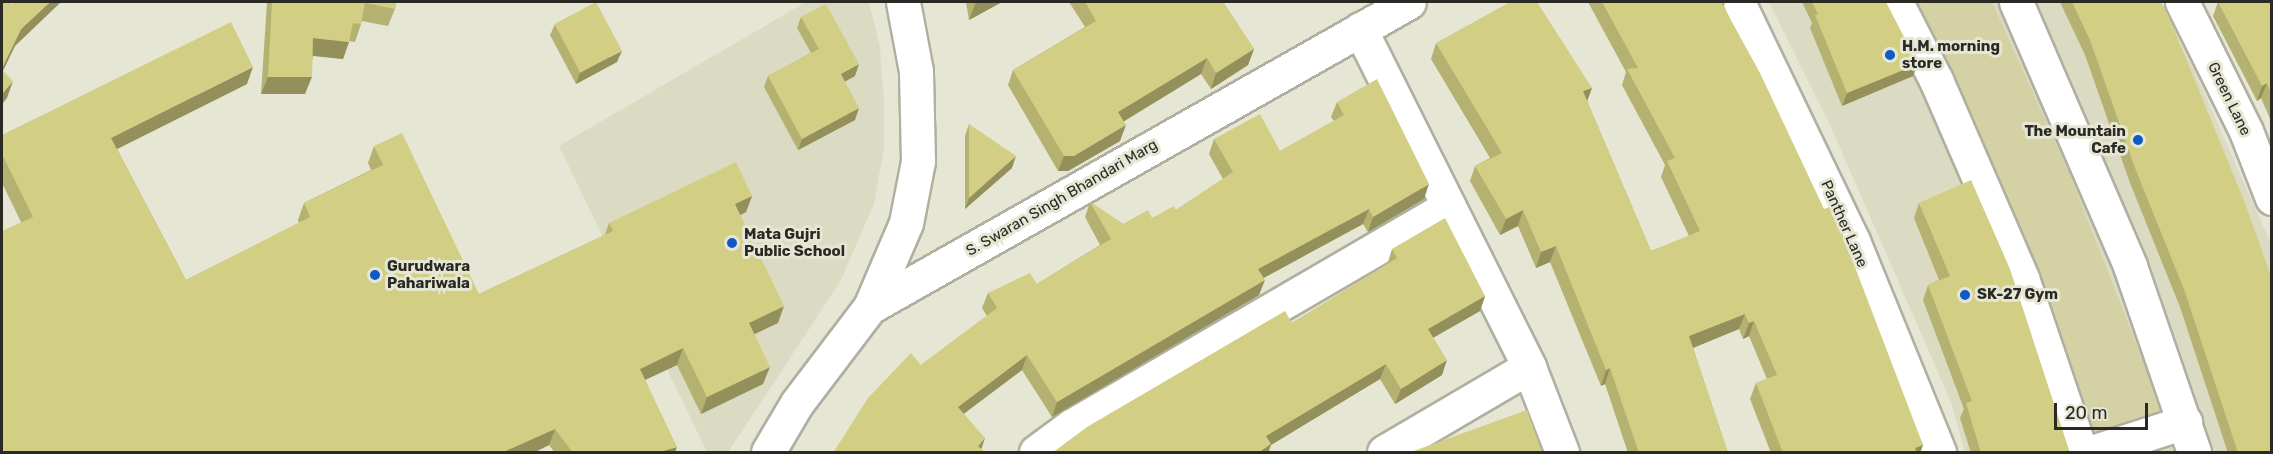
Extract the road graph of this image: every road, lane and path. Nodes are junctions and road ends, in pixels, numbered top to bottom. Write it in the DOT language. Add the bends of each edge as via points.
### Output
graph roads {
  1 [pos="903,2"];
  2 [pos="1409,2"];
  3 [pos="1738,2"];
  4 [pos="1896,2"];
  5 [pos="2016,2"];
  6 [pos="2182,2"];
  7 [pos="1360,29"];
  8 [pos="2271,198"];
  9 [pos="1449,206"];
  10 [pos="870,307"];
  11 [pos="1529,367"];
  12 [pos="2185,422"];
  13 [pos="768,453"];
  14 [pos="1036,453"];
  15 [pos="1384,453"];
  16 [pos="1562,453"];
  17 [pos="1938,453"];
  18 [pos="2081,453"];
  19 [pos="2092,453"];
  20 [pos="2194,453"];
  1 -- 10 [label="street" via="916,71 918,160 906,222"];
  2 -- 7 [label="street, S. Swaran Singh Bhandari Marg"];
  3 -- 17 [label="street, Panther Lane" via="1853,241"];
  4 -- 18 [label="street" via="1936,80 2022,278"];
  5 -- 12 [label="street" via="2130,266"];
  6 -- 8 [label="street, Green Lane" via="2246,131"];
  7 -- 9 [label="street"];
  7 -- 10 [label="street, S. Swaran Singh Bhandari Marg"];
  9 -- 11 [label="street"];
  9 -- 14 [label="street" via="1081,420"];
  10 -- 13 [label="street, S. Swaran Singh Bhandari Marg" via="797,403"];
  11 -- 15 [label="street"];
  11 -- 16 [label="street"];
  12 -- 19 [label="street"];
  12 -- 20 [label="street"];
}
